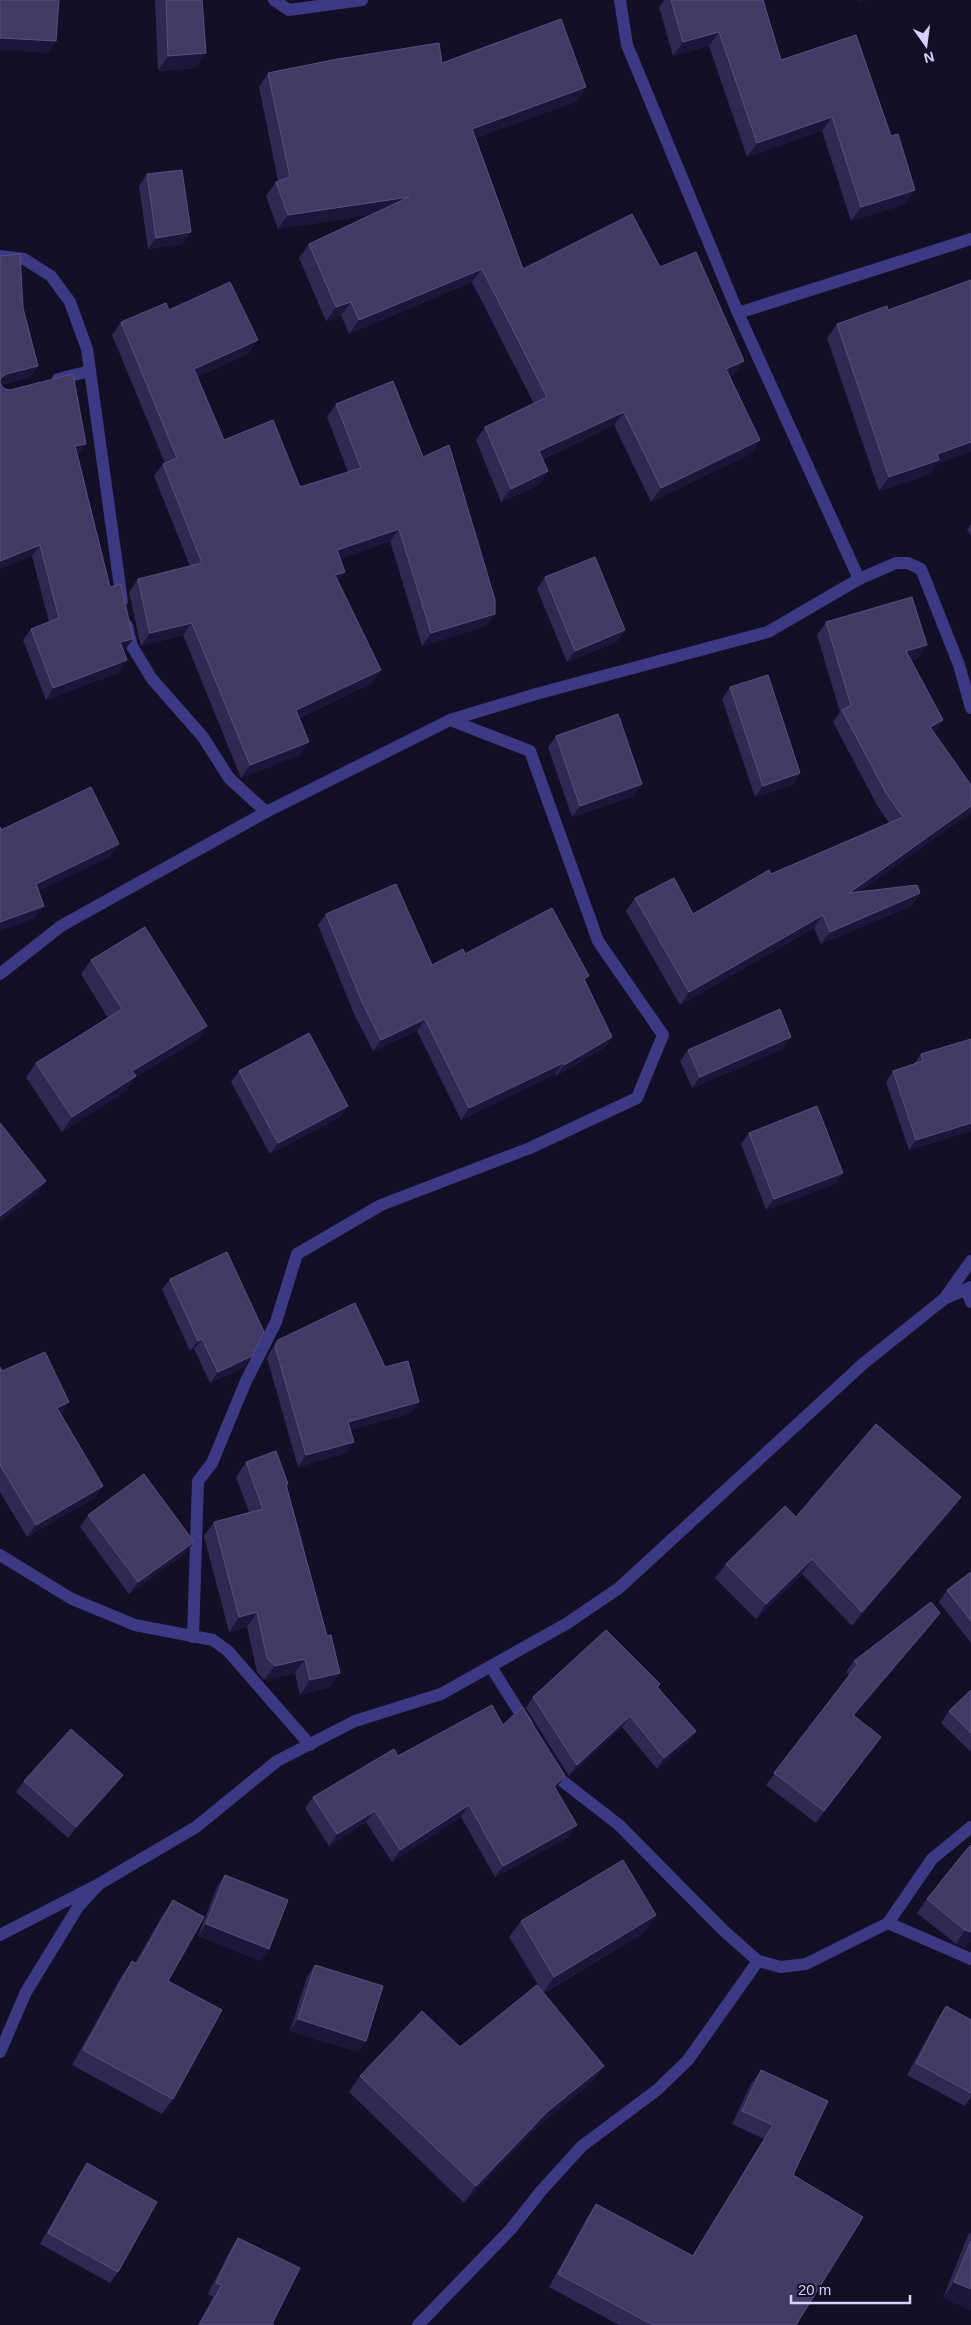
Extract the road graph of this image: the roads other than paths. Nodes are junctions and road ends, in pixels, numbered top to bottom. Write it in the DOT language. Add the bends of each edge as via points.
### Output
graph roads {
  1 [pos="274,0"];
  2 [pos="362,0"];
  3 [pos="620,0"];
  4 [pos="971,239"];
  5 [pos="0,256"];
  6 [pos="738,313"];
  7 [pos="90,371"];
  8 [pos="45,382"];
  9 [pos="859,578"];
  10 [pos="971,708"];
  11 [pos="450,720"];
  12 [pos="266,812"];
  13 [pos="0,974"];
  14 [pos="971,1261"];
  15 [pos="968,1289"];
  16 [pos="944,1299"];
  17 [pos="971,1302"];
  18 [pos="0,1555"];
  19 [pos="193,1637"];
  20 [pos="490,1667"];
  21 [pos="536,1739"];
  22 [pos="310,1745"];
  23 [pos="546,1755"];
  24 [pos="971,1827"];
  25 [pos="99,1884"];
  26 [pos="888,1923"];
  27 [pos="0,1934"];
  28 [pos="971,1959"];
  29 [pos="758,1961"];
  30 [pos="0,2052"];
  31 [pos="418,2325"];
  1 -- 2 [label="street" via="289,10"];
  3 -- 6 [label="street" via="627,45"];
  4 -- 6 [label="street"];
  5 -- 7 [label="street" via="24,259 51,276 70,302 87,349"];
  6 -- 9 [label="street"];
  7 -- 8 [label="street"];
  7 -- 12 [label="street" via="123,606 132,646 152,678 204,737 229,778"];
  9 -- 10 [label="street" via="896,563 908,563 921,569 959,665"];
  9 -- 11 [label="street" via="768,632"];
  11 -- 12 [label="street"];
  11 -- 19 [label="street" via="530,750 598,941 662,1035 637,1098 530,1148 381,1205 297,1254 276,1322 246,1381 212,1464 198,1481"];
  12 -- 13 [label="street" via="61,926"];
  14 -- 16 [label="street"];
  15 -- 16 [label="street"];
  15 -- 17 [label="street"];
  16 -- 20 [label="street" via="864,1363 619,1588 566,1624"];
  18 -- 19 [label="street" via="72,1599 135,1625"];
  19 -- 22 [label="street" via="213,1640 228,1651"];
  20 -- 21 [label="street"];
  20 -- 22 [label="street" via="441,1694 355,1721"];
  22 -- 25 [label="street" via="277,1761 196,1827"];
  23 -- 29 [label="street" via="561,1780 619,1825"];
  24 -- 26 [label="street" via="932,1859"];
  25 -- 27 [label="street"];
  25 -- 30 [label="street" via="78,1907 26,1992"];
  26 -- 28 [label="street"];
  26 -- 29 [label="street" via="806,1964 781,1967"];
  29 -- 31 [label="street" via="688,2060 657,2090 582,2146 511,2229"];
}
